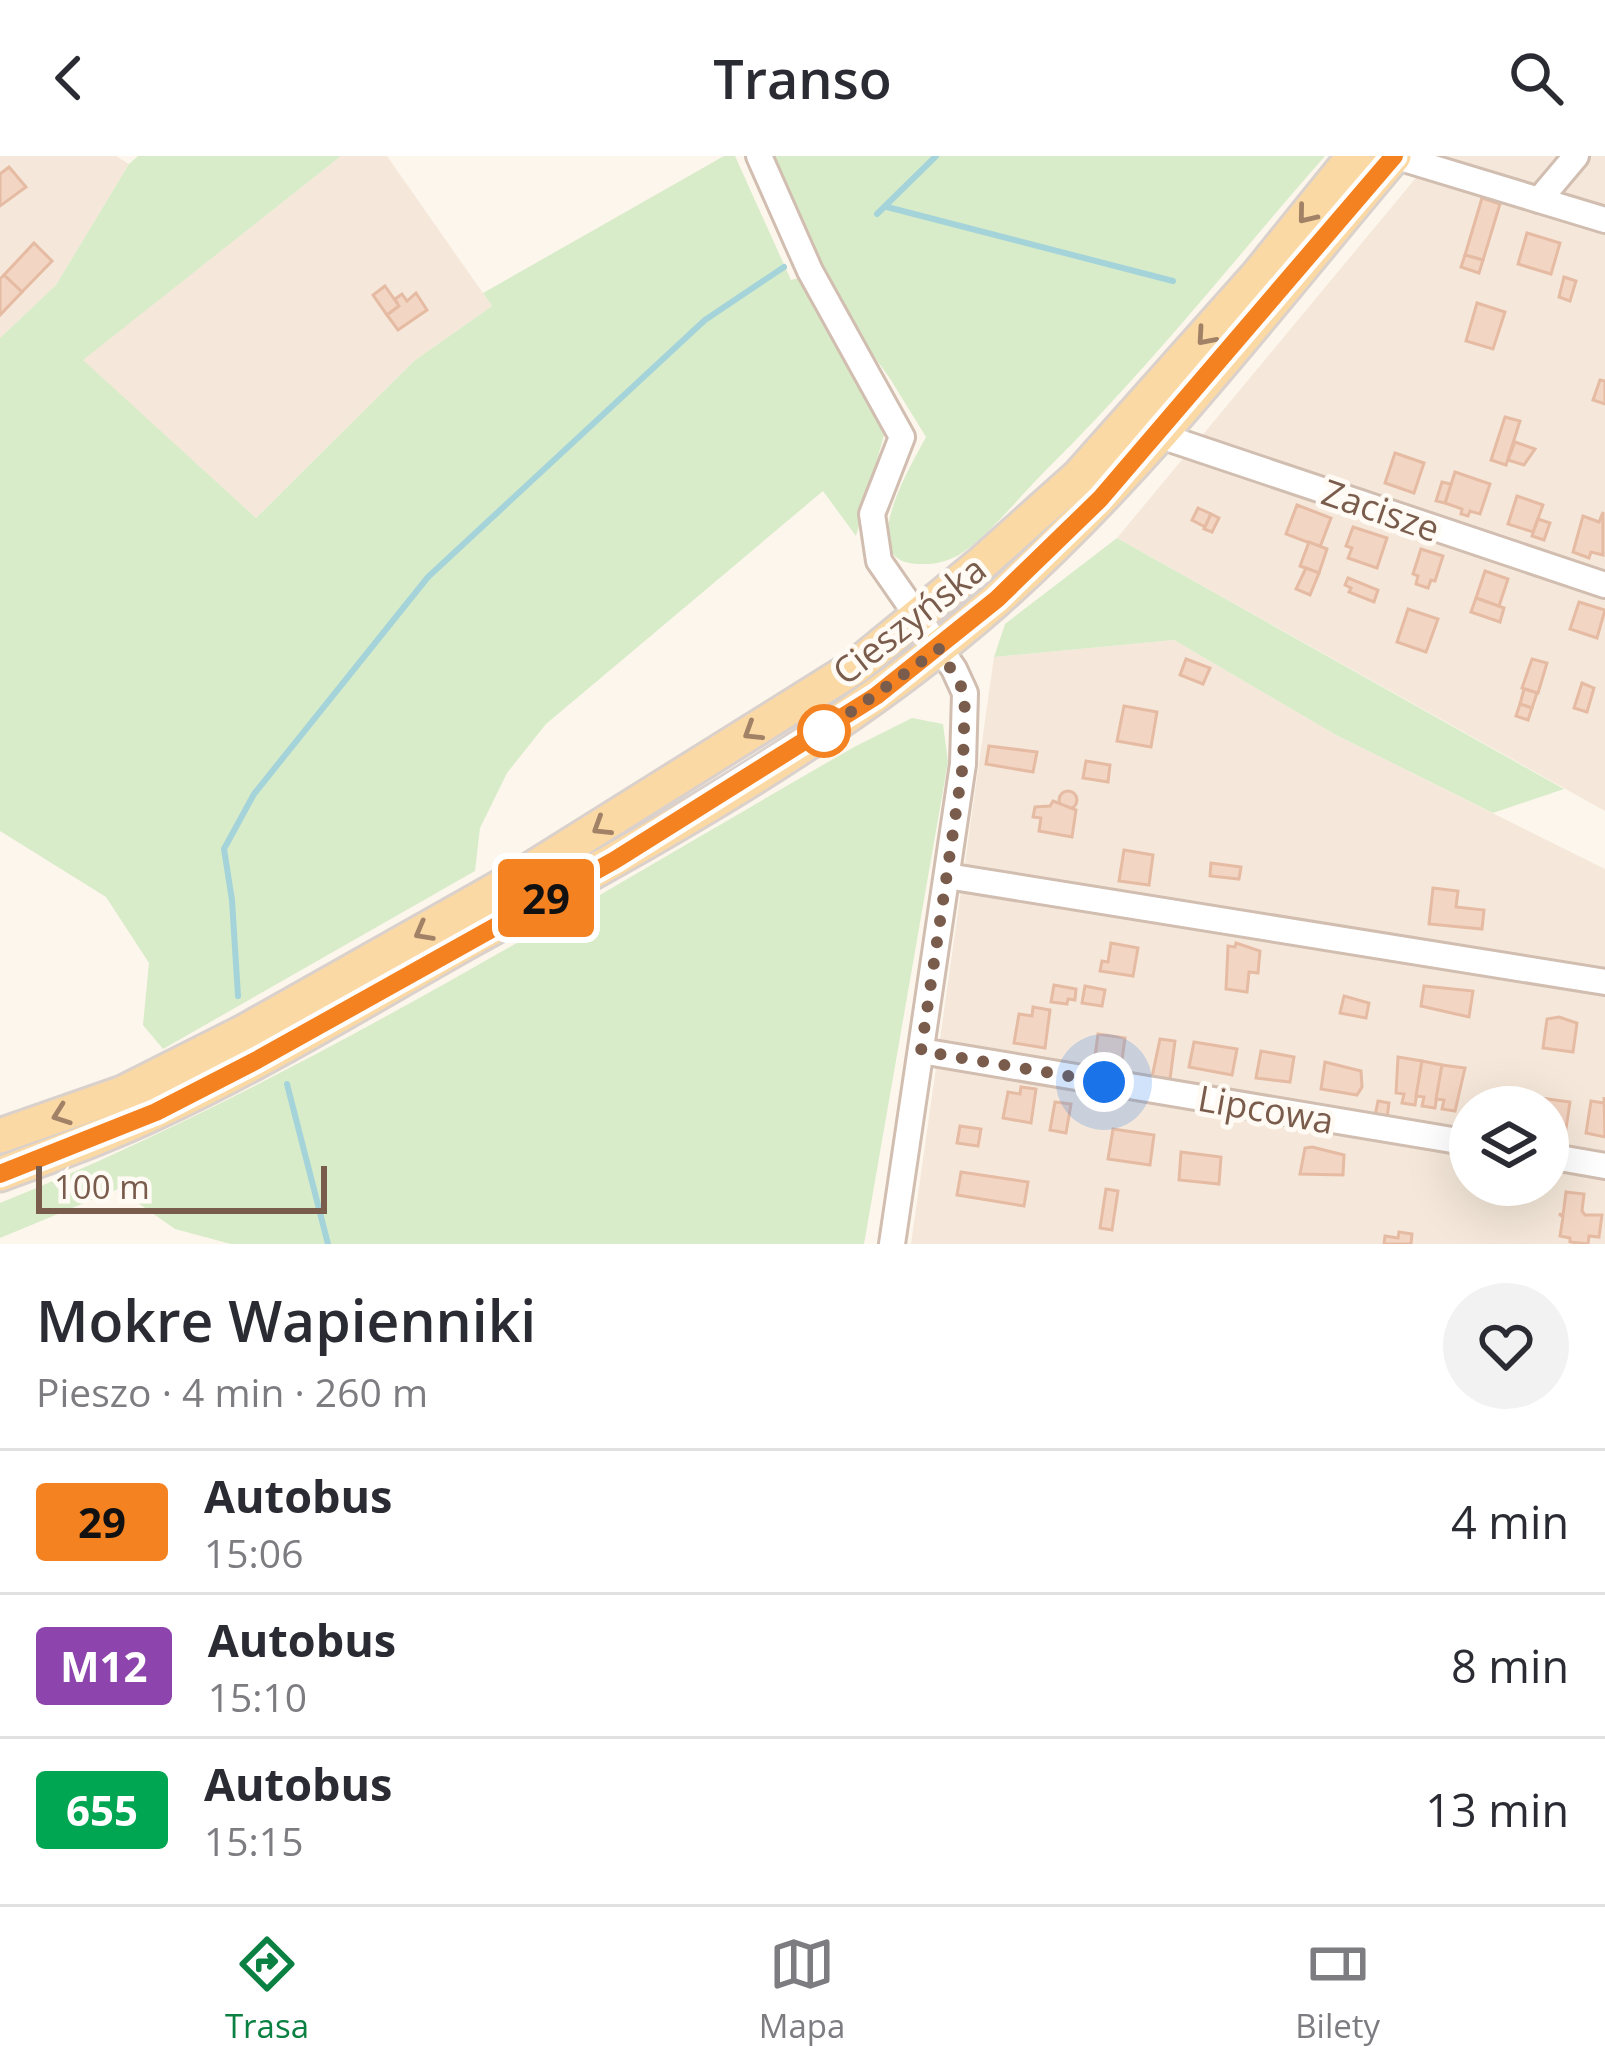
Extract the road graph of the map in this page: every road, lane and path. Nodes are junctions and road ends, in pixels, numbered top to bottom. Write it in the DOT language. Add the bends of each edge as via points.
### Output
graph roads {
  1 [pos="759,156"];
  2 [pos="1354,156"];
  3 [pos="1394,156"];
  4 [pos="1576,156"];
  5 [pos="1539,200"];
  6 [pos="1605,220"];
  7 [pos="1159,418"];
  8 [pos="1605,585"];
  9 [pos="916,618"];
  10 [pos="939,649"];
  11 [pos="947,876"];
  12 [pos="1605,982"];
  13 [pos="921,1051"];
  14 [pos="0,1136"];
  15 [pos="1449,1139"];
  16 [pos="1569,1160"];
  17 [pos="1605,1166"];
  18 [pos="0,1174"];
  19 [pos="892,1244"];
  1 -- 9 [label="street" via="810,272 902,437 872,514 879,561"];
  2 -- 7 [label="main road, one-way"];
  3 -- 5 [label="street"];
  3 -- 7 [label="main road"];
  4 -- 5 [label="street"];
  5 -- 6 [label="street"];
  7 -- 8 [label="street, Zacisze"];
  7 -- 9 [label="main road, Cieszyńska" via="1079,476"];
  7 -- 10 [label="main road, Cieszyńska" via="1060,540"];
  9 -- 10 [label="street"];
  9 -- 14 [label="main road, Cieszyńska, one-way" via="855,667 486,896 195,1058"];
  10 -- 11 [label="street" via="965,693"];
  10 -- 18 [label="main road, Cieszyńska" via="820,734 615,860 196,1093"];
  11 -- 12 [label="street"];
  11 -- 13 [label="street"];
  13 -- 15 [label="street, Lipcowa"];
  13 -- 19 [label="street"];
  16 -- 17 [label="street"];
}
